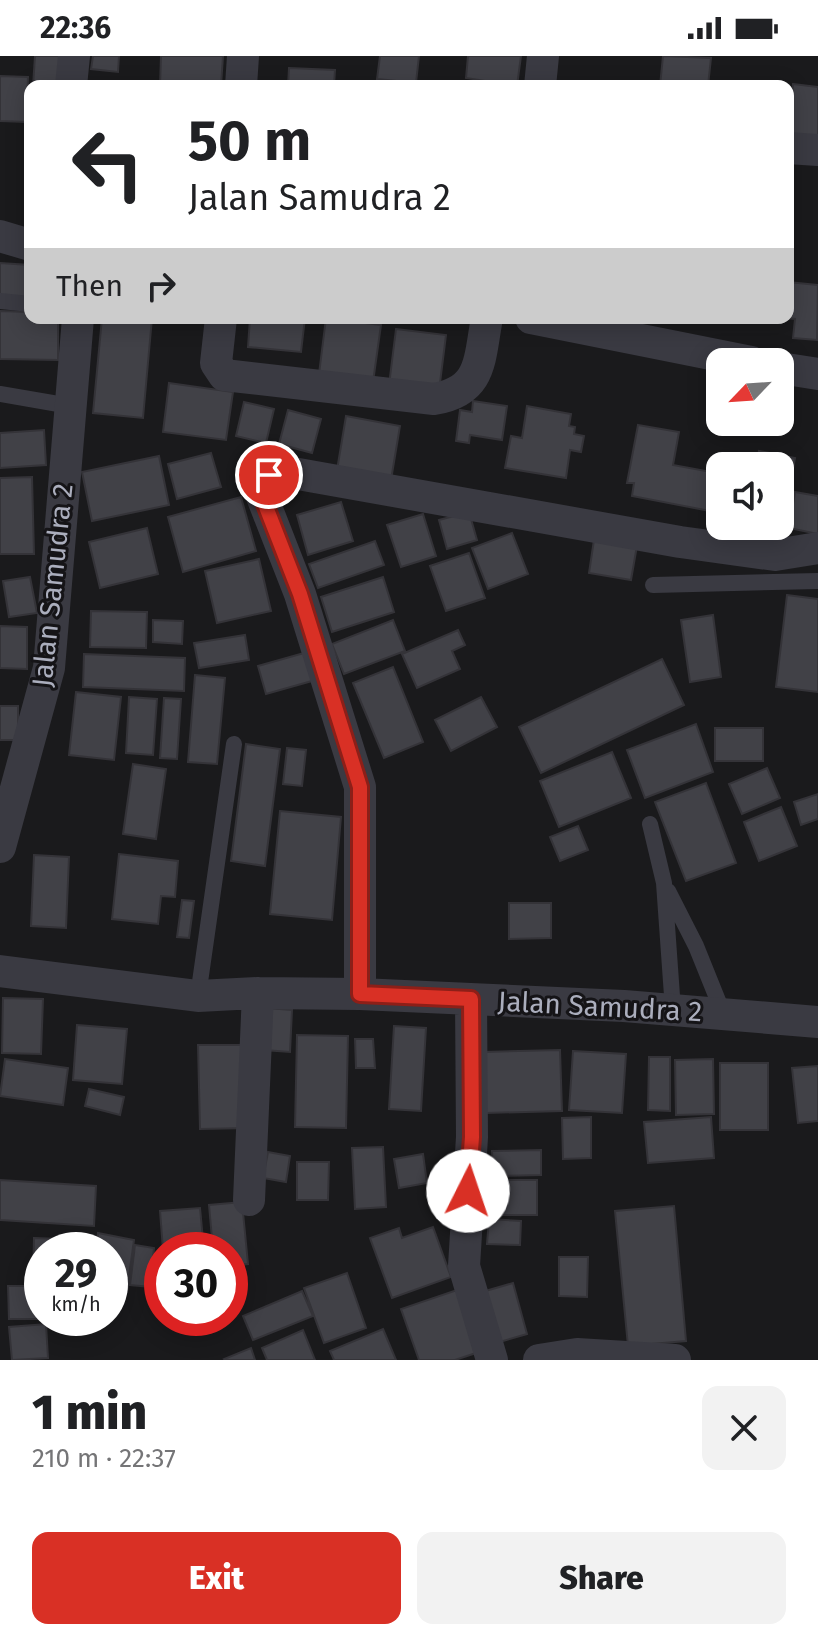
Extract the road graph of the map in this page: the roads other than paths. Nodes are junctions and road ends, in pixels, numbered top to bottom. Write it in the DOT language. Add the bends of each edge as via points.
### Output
graph roads {
  1 [pos="74,56"];
  2 [pos="243,56"];
  3 [pos="543,56"];
  4 [pos="72,80"];
  5 [pos="241,80"];
  6 [pos="541,80"];
  7 [pos="794,148"];
  8 [pos="818,150"];
  9 [pos="0,236"];
  10 [pos="24,243"];
  11 [pos="0,301"];
  12 [pos="24,303"];
  13 [pos="77,324"];
  14 [pos="220,324"];
  15 [pos="486,324"];
  16 [pos="561,324"];
  17 [pos="706,353"];
  18 [pos="794,370"];
  19 [pos="818,374"];
  20 [pos="0,394"];
  21 [pos="70,406"];
  22 [pos="818,548"];
  23 [pos="818,581"];
  24 [pos="653,585"];
  25 [pos="234,744"];
  26 [pos="650,824"];
  27 [pos="0,847"];
  28 [pos="664,883"];
  29 [pos="0,971"];
  30 [pos="258,993"];
  31 [pos="360,994"];
  32 [pos="198,996"];
  33 [pos="471,999"];
  34 [pos="673,1010"];
  35 [pos="723,1013"];
  36 [pos="818,1022"];
  37 [pos="249,1200"];
  38 [pos="492,1360"];
  39 [pos="539,1360"];
  40 [pos="675,1360"];
  1 -- 4 [label="street"];
  2 -- 5 [label="street"];
  3 -- 6 [label="street"];
  7 -- 8 [label="street"];
  9 -- 10 [label="street"];
  11 -- 12 [label="lane"];
  13 -- 21 [label="street, Jalan Samudra 2"];
  14 -- 15 [label="street" via="216,363 224,375 434,399 467,387 476,372"];
  16 -- 17 [label="street"];
  18 -- 19 [label="street"];
  20 -- 21 [label="lane"];
  21 -- 27 [label="street, Jalan Samudra 2" via="49,668"];
  22 -- 31 [label="street" via="775,555 287,472 263,479 261,494 300,594 360,787"];
  23 -- 24 [label="lane"];
  25 -- 32 [label="lane"];
  26 -- 28 [label="lane"];
  28 -- 34 [label="lane"];
  28 -- 35 [label="lane"];
  29 -- 32 [label="street, Jalan Samudra 2"];
  30 -- 31 [label="street, Jalan Samudra 2"];
  30 -- 32 [label="street, Jalan Samudra 2"];
  30 -- 37 [label="street"];
  31 -- 33 [label="street, Jalan Samudra 2"];
  33 -- 34 [label="street, Jalan Samudra 2"];
  33 -- 38 [label="street" via="472,1137 464,1266"];
  34 -- 35 [label="street, Jalan Samudra 2"];
  35 -- 36 [label="street, Jalan Samudra 2"];
  39 -- 40 [label="street" via="577,1354"];
}
